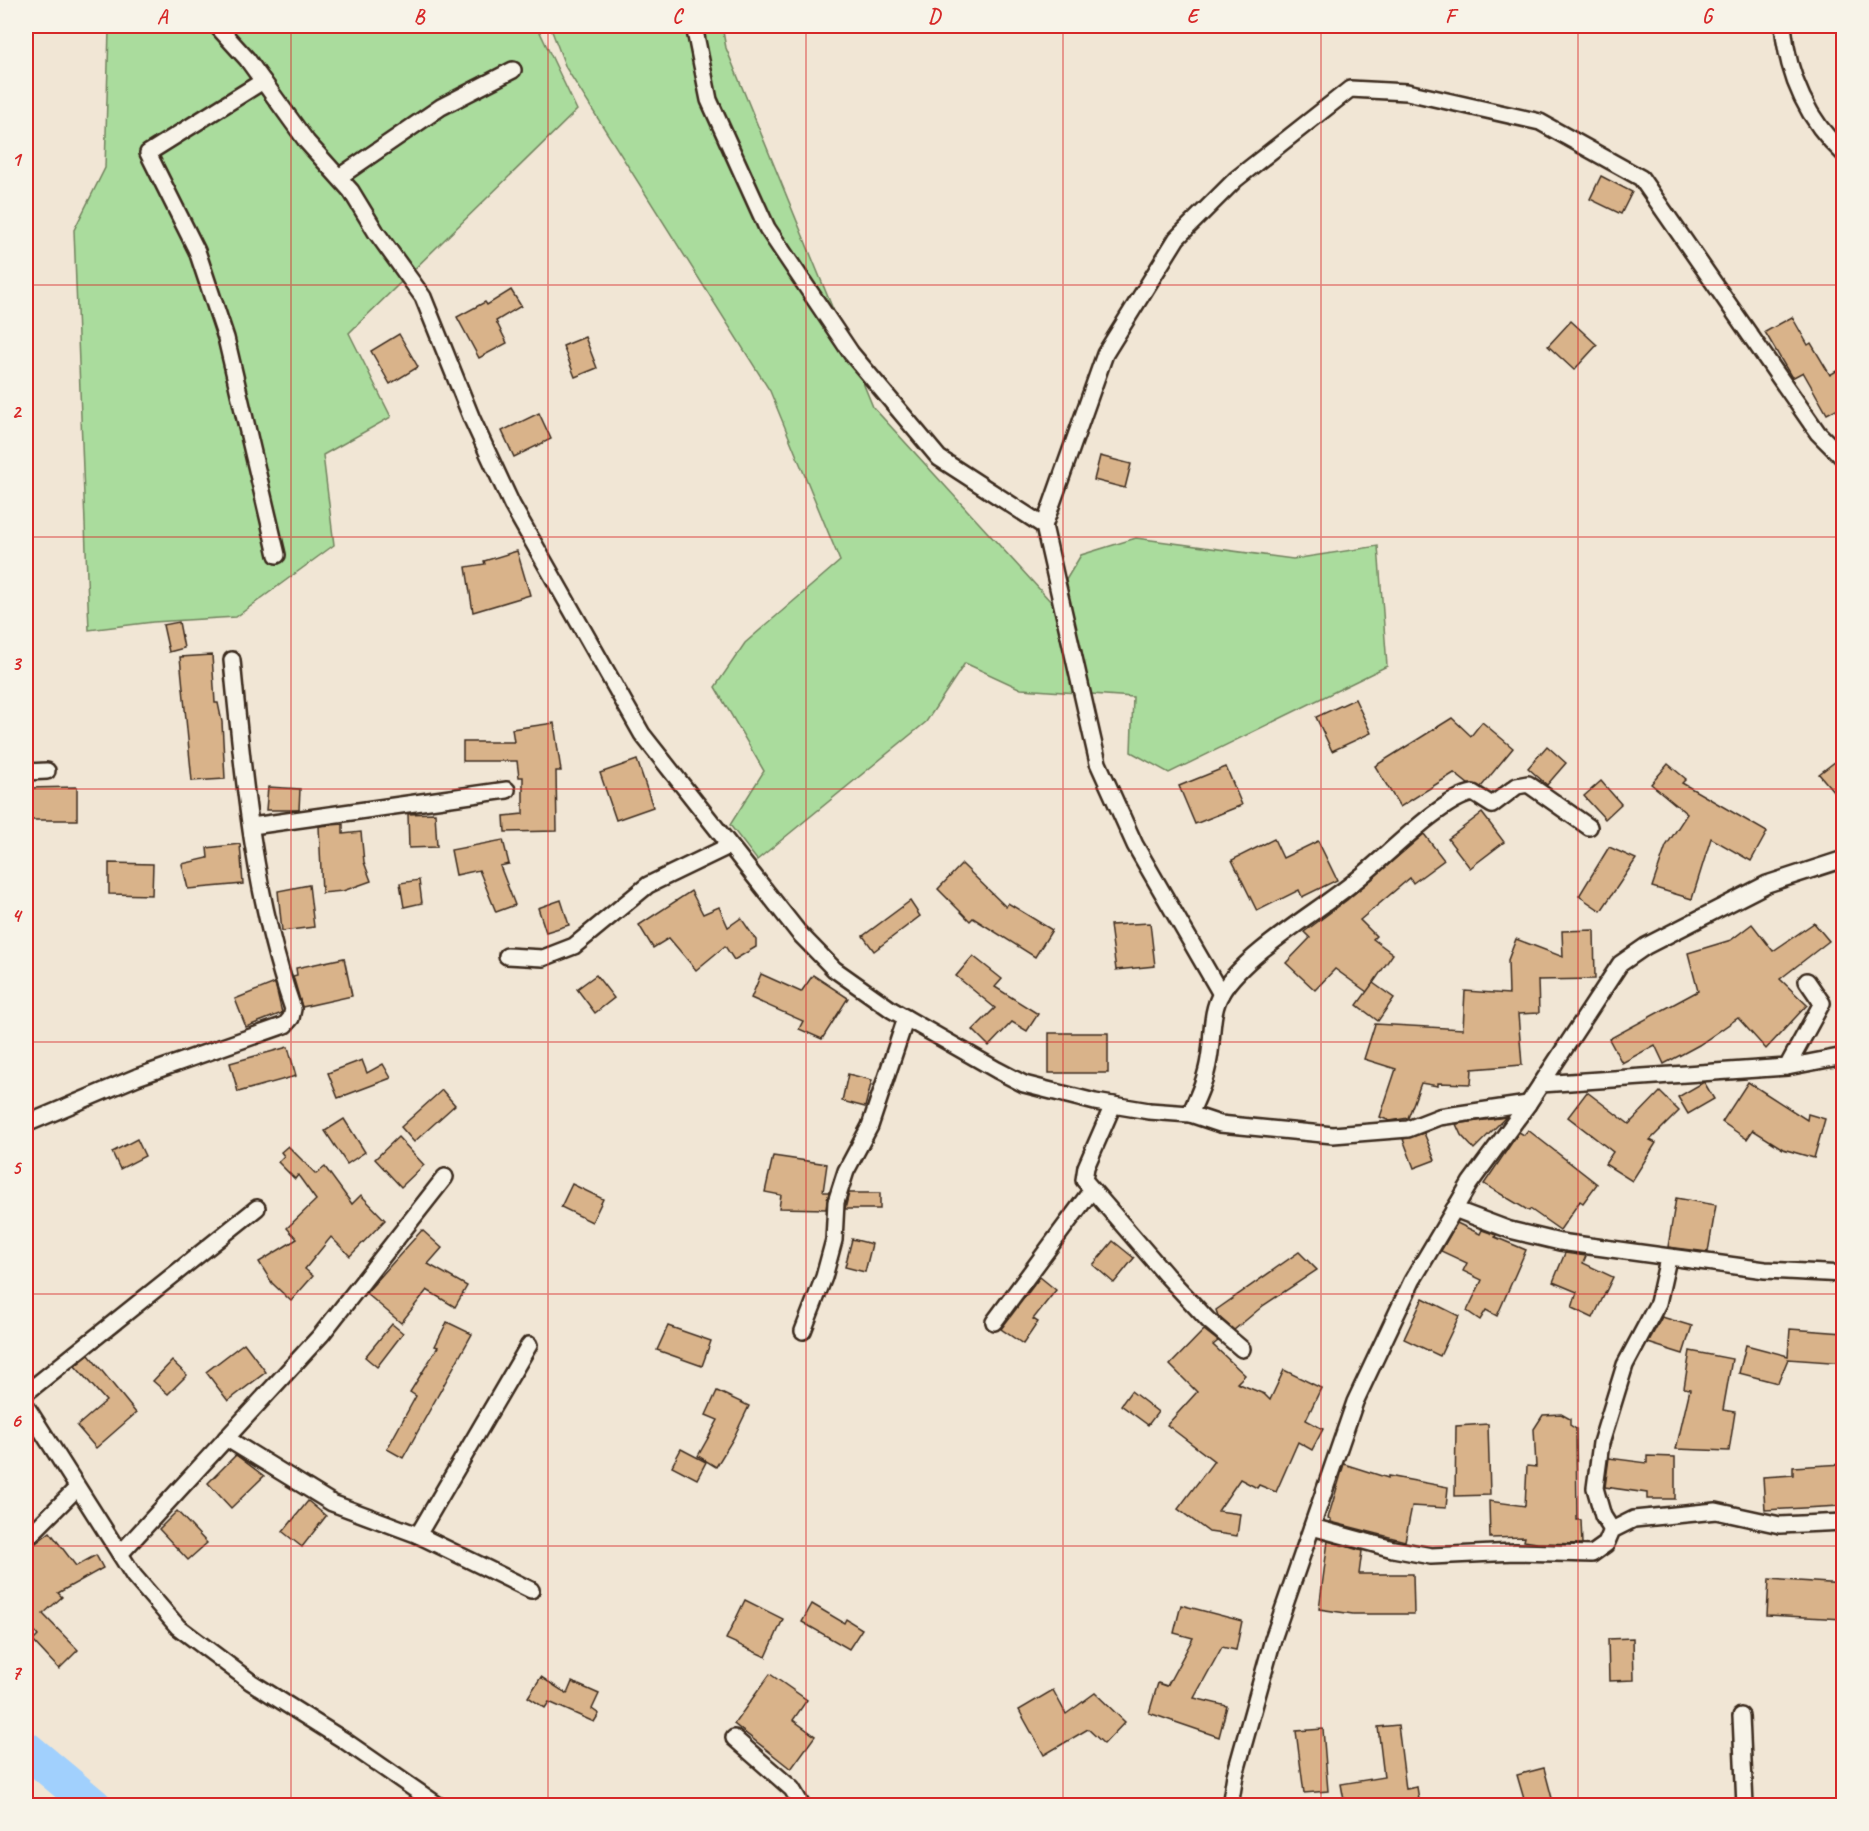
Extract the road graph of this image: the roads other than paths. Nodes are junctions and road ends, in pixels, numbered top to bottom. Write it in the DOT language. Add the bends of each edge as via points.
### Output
graph roads {
  1 [pos="217,26"];
  2 [pos="694,26"];
  3 [pos="1783,26"];
  4 [pos="513,70"];
  5 [pos="262,81"];
  6 [pos="1844,154"];
  7 [pos="339,177"];
  8 [pos="1844,459"];
  9 [pos="1044,526"];
  10 [pos="277,555"];
  11 [pos="232,660"];
  12 [pos="46,771"];
  13 [pos="26,772"];
  14 [pos="507,790"];
  15 [pos="252,826"];
  16 [pos="1589,827"];
  17 [pos="729,846"];
  18 [pos="1844,858"];
  19 [pos="507,956"];
  20 [pos="1807,981"];
  21 [pos="1221,994"];
  22 [pos="906,1018"];
  23 [pos="1844,1056"];
  24 [pos="1787,1067"];
  25 [pos="1541,1084"];
  26 [pos="1528,1104"];
  27 [pos="1113,1105"];
  28 [pos="1190,1114"];
  29 [pos="26,1124"];
  30 [pos="445,1177"];
  31 [pos="1092,1191"];
  32 [pos="257,1208"];
  33 [pos="1454,1209"];
  34 [pos="1668,1258"];
  35 [pos="1844,1274"];
  36 [pos="994,1322"];
  37 [pos="802,1331"];
  38 [pos="529,1345"];
  39 [pos="1242,1349"];
  40 [pos="26,1393"];
  41 [pos="26,1406"];
  42 [pos="226,1438"];
  43 [pos="76,1488"];
  44 [pos="1844,1522"];
  45 [pos="1312,1527"];
  46 [pos="1612,1530"];
  47 [pos="418,1535"];
  48 [pos="26,1539"];
  49 [pos="120,1554"];
  50 [pos="531,1590"];
  51 [pos="1741,1716"];
  52 [pos="734,1738"];
  53 [pos="439,1806"];
  54 [pos="802,1806"];
  55 [pos="1230,1806"];
  56 [pos="1745,1806"];
  1 -- 5 [label="street"];
  2 -- 9 [label="street" via="709,100 767,228 851,353 939,458"];
  3 -- 6 [label="street" via="1801,100 1827,138"];
  4 -- 7 [label="street" via="441,106"];
  5 -- 7 [label="street"];
  5 -- 10 [label="street" via="148,153 197,251 226,338"];
  7 -- 17 [label="street" via="423,297 512,505 642,734"];
  8 -- 9 [label="street" via="1818,433 1641,178 1540,123 1407,92 1350,89 1236,179 1177,238 1105,354"];
  9 -- 21 [label="street" via="1098,763 1135,844"];
  11 -- 15 [label="street"];
  12 -- 13 [label="street"];
  14 -- 15 [label="street"];
  15 -- 29 [label="street" via="265,914 293,1009 291,1018 285,1025 137,1077"];
  16 -- 21 [label="street" via="1528,784 1517,786 1492,805 1473,793 1466,794 1270,945"];
  17 -- 19 [label="street" via="648,885 574,946 543,958"];
  17 -- 22 [label="street" via="826,962"];
  18 -- 25 [label="street" via="1767,884 1629,957 1612,974"];
  20 -- 24 [label="street" via="1822,1004"];
  21 -- 28 [label="street" via="1205,1078"];
  22 -- 27 [label="street" via="1024,1084"];
  22 -- 37 [label="street" via="870,1126 846,1171 836,1202 834,1240 824,1277"];
  23 -- 24 [label="street"];
  24 -- 25 [label="street"];
  25 -- 26 [label="street"];
  26 -- 28 [label="street" via="1450,1114 1408,1129 1333,1135 1220,1124"];
  26 -- 33 [label="street"];
  27 -- 28 [label="street"];
  27 -- 31 [label="street" via="1086,1167 1084,1180"];
  30 -- 42 [label="street" via="321,1335"];
  31 -- 36 [label="street"];
  31 -- 39 [label="street" via="1201,1313"];
  32 -- 40 [label="street"];
  33 -- 34 [label="street" via="1540,1238"];
  33 -- 45 [label="street" via="1412,1281 1354,1402"];
  34 -- 35 [label="street" via="1765,1270"];
  34 -- 46 [label="street" via="1658,1303 1625,1365 1601,1443 1595,1488 1603,1516"];
  38 -- 47 [label="street"];
  41 -- 43 [label="street"];
  42 -- 47 [label="street" via="332,1503"];
  42 -- 49 [label="street"];
  43 -- 48 [label="street"];
  43 -- 49 [label="street"];
  44 -- 46 [label="street" via="1780,1525 1716,1511 1634,1519"];
  45 -- 46 [label="street" via="1431,1556 1592,1554 1606,1544"];
  45 -- 55 [label="street" via="1273,1639"];
  47 -- 50 [label="street"];
  49 -- 53 [label="street" via="178,1627 251,1682"];
  51 -- 56 [label="street"];
  52 -- 54 [label="street" via="792,1789"];
}
